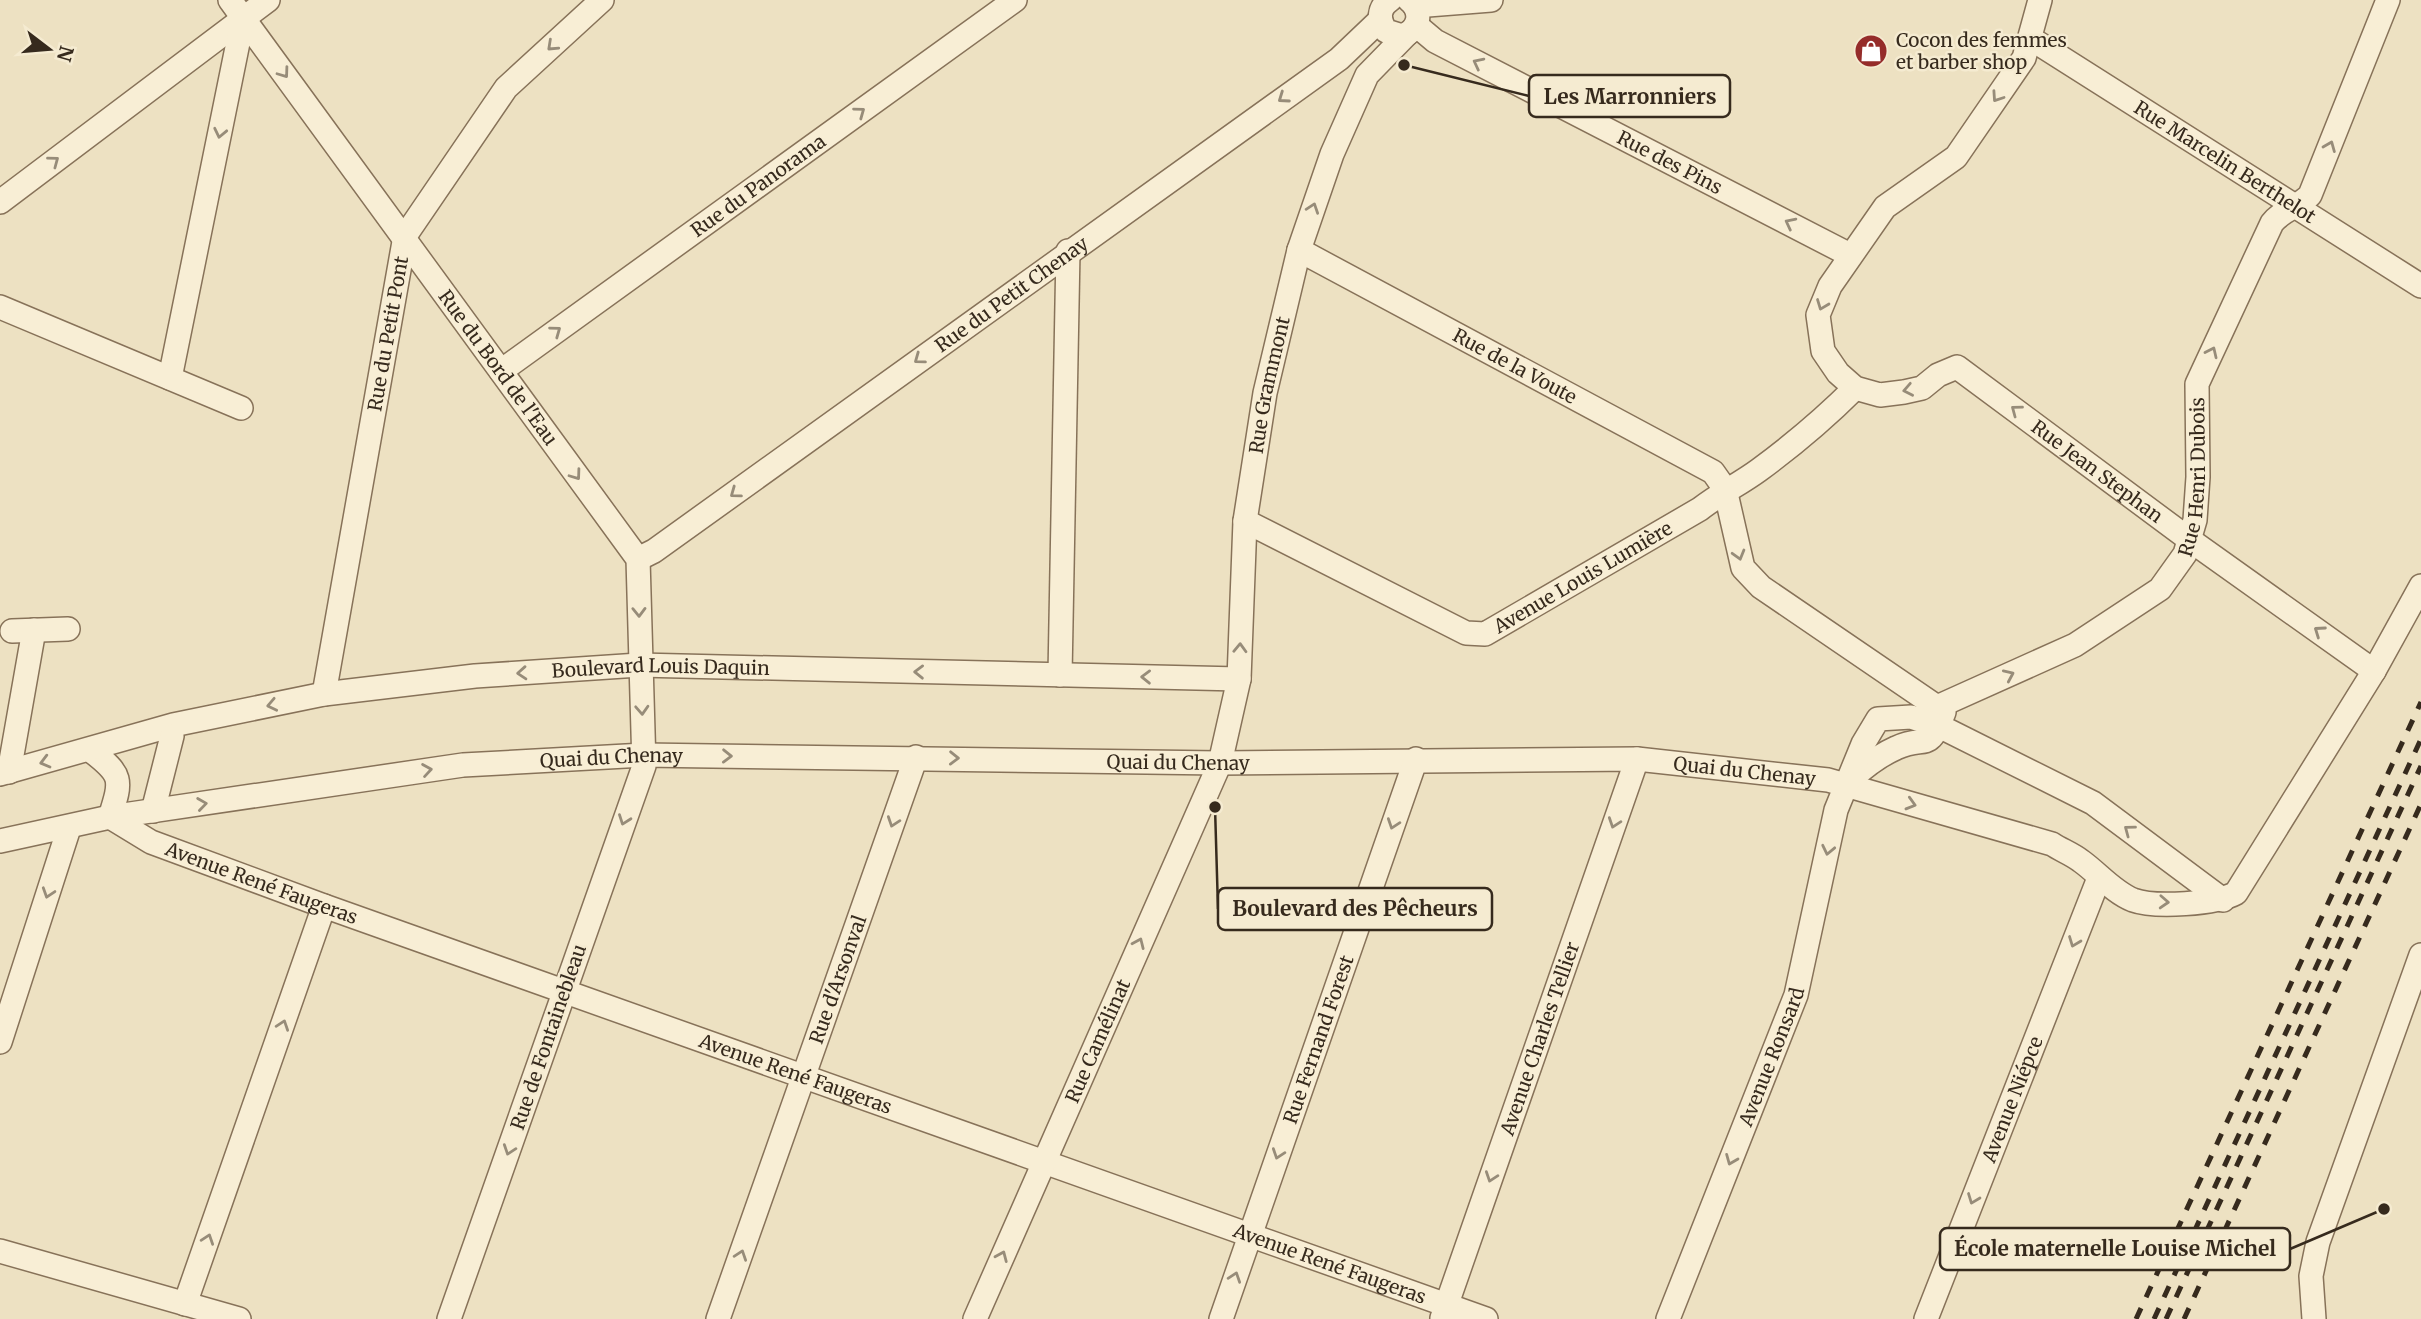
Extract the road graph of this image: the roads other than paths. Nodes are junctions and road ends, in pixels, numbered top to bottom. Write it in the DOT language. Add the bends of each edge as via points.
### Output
graph roads {
  1 [pos="268,0"];
  2 [pos="603,0"];
  3 [pos="1015,0"];
  4 [pos="1492,0"];
  5 [pos="2040,0"];
  6 [pos="2388,0"];
  7 [pos="1380,7"];
  8 [pos="236,9"];
  9 [pos="1412,16"];
  10 [pos="2030,38"];
  11 [pos="1339,59"];
  12 [pos="1367,75"];
  13 [pos="0,202"];
  14 [pos="2300,206"];
  15 [pos="405,236"];
  16 [pos="1298,250"];
  17 [pos="1068,251"];
  18 [pos="1850,255"];
  19 [pos="2421,286"];
  20 [pos="0,307"];
  21 [pos="501,371"];
  22 [pos="170,378"];
  23 [pos="1855,388"];
  24 [pos="241,408"];
  25 [pos="1725,489"];
  26 [pos="1245,521"];
  27 [pos="2190,540"];
  28 [pos="638,559"];
  29 [pos="2421,586"];
  30 [pos="68,628"];
  31 [pos="639,665"];
  32 [pos="1884,671"];
  33 [pos="2374,671"];
  34 [pos="1060,675"];
  35 [pos="1239,679"];
  36 [pos="324,694"];
  37 [pos="1947,703"];
  38 [pos="1878,719"];
  39 [pos="1939,726"];
  40 [pos="172,736"];
  41 [pos="90,750"];
  42 [pos="644,755"];
  43 [pos="916,757"];
  44 [pos="1416,759"];
  45 [pos="1637,759"];
  46 [pos="1220,763"];
  47 [pos="5,773"];
  48 [pos="1846,784"];
  49 [pos="153,811"];
  50 [pos="110,817"];
  51 [pos="69,828"];
  52 [pos="0,841"];
  53 [pos="2099,878"];
  54 [pos="2223,900"];
  55 [pos="324,906"];
  56 [pos="2421,955"];
  57 [pos="564,992"];
  58 [pos="0,1042"];
  59 [pos="804,1077"];
  60 [pos="1042,1163"];
  61 [pos="1250,1236"];
  62 [pos="0,1251"];
  63 [pos="186,1304"];
  64 [pos="1443,1312"];
  65 [pos="239,1319"];
  66 [pos="449,1319"];
  67 [pos="718,1319"];
  68 [pos="975,1319"];
  69 [pos="1221,1319"];
  70 [pos="1486,1319"];
  71 [pos="1668,1319"];
  72 [pos="1926,1319"];
  73 [pos="2314,1319"];
  1 -- 8 [label="street"];
  2 -- 15 [label="street, Rue du Petit Pont, one-way" via="506,88"];
  21 -- 3 [label="street, Rue du Panorama, one-way"];
  4 -- 9 [label="street"];
  5 -- 10 [label="street"];
  14 -- 6 [label="street, Rue Henri Dubois, one-way" via="2310,195"];
  7 -- 9 [label="street, Rue des Pins" via="1390,34"];
  7 -- 11 [label="street, Rue du Petit Chenay"];
  13 -- 8 [label="street, one-way"];
  8 -- 15 [label="street, Rue du Bord de l'Eau, one-way"];
  8 -- 22 [label="street, one-way"];
  9 -- 12 [label="street, Rue Grammont"];
  18 -- 9 [label="street, Rue des Pins, one-way" via="1435,41"];
  10 -- 14 [label="street, Rue Marcelin Berthelot"];
  10 -- 18 [label="street, one-way" via="2024,58 1956,157 1885,207"];
  11 -- 12 [label="street" via="1359,66"];
  11 -- 17 [label="street, Rue du Petit Chenay, one-way"];
  16 -- 12 [label="street, Rue Grammont, one-way"];
  14 -- 19 [label="street, Rue Marcelin Berthelot"];
  27 -- 14 [label="street, Rue Henri Dubois, one-way" via="2198,477 2197,384 2272,223 2283,212"];
  15 -- 21 [label="street, Rue du Bord de l'Eau"];
  15 -- 36 [label="street, Rue du Petit Pont"];
  16 -- 25 [label="street, Rue de la Voute" via="1713,472"];
  16 -- 26 [label="street, Rue Grammont" via="1265,393"];
  17 -- 28 [label="street, Rue du Petit Chenay, one-way"];
  17 -- 34 [label="street"];
  18 -- 23 [label="street, one-way" via="1818,315 1823,351"];
  20 -- 22 [label="street"];
  21 -- 28 [label="street, Rue du Bord de l'Eau, one-way"];
  22 -- 24 [label="street"];
  23 -- 25 [label="street, Avenue Louis Lumière" via="1783,453"];
  27 -- 23 [label="street, Rue Jean Stephan, one-way" via="1957,367 1922,388 1904,392 1880,395"];
  25 -- 26 [label="street, Avenue Louis Lumière" via="1700,509 1485,634 1461,631"];
  25 -- 32 [label="street, one-way" via="1743,568 1761,587"];
  35 -- 26 [label="street, Rue Grammont, one-way"];
  33 -- 27 [label="street, Rue Jean Stephan, one-way"];
  37 -- 27 [label="street, Rue Henri Dubois, one-way" via="2075,645 2160,589"];
  28 -- 31 [label="street, one-way"];
  29 -- 33 [label="street"];
  30 -- 47 [label="street" via="23,631"];
  34 -- 31 [label="street, Boulevard Louis Daquin, one-way"];
  31 -- 36 [label="street, Boulevard Louis Daquin, one-way" via="475,676"];
  31 -- 42 [label="street, one-way"];
  32 -- 37 [label="street" via="1931,706"];
  32 -- 38 [label="street, Avenue Ronsard" via="1891,685"];
  33 -- 54 [label="street" via="2236,893"];
  35 -- 34 [label="street, Boulevard Louis Daquin, one-way"];
  35 -- 46 [label="street, Rue Grammont"];
  36 -- 41 [label="street, Boulevard Louis Daquin, one-way" via="173,726"];
  37 -- 39 [label="street"];
  38 -- 39 [label="street" via="1911,717"];
  38 -- 48 [label="street, Avenue Ronsard"];
  39 -- 48 [label="street" via="1925,744 1899,746 1870,762"];
  54 -- 39 [label="street, one-way" via="2093,803"];
  40 -- 49 [label="street"];
  41 -- 47 [label="street, Boulevard Louis Daquin, one-way"];
  41 -- 50 [label="street" via="113,768 119,779"];
  42 -- 43 [label="street, Quai du Chenay, one-way"];
  49 -- 42 [label="street, Quai du Chenay, one-way" via="463,765"];
  42 -- 57 [label="street, Rue de Fontainebleau, one-way" via="644,766"];
  43 -- 46 [label="street, Quai du Chenay, one-way"];
  43 -- 59 [label="street, Rue d'Arsonval, one-way"];
  44 -- 45 [label="street, Quai du Chenay"];
  44 -- 46 [label="street, Quai du Chenay"];
  44 -- 61 [label="street, Rue Fernand Forest, one-way"];
  45 -- 48 [label="street, Quai du Chenay"];
  45 -- 64 [label="street, Avenue Charles Tellier, one-way"];
  60 -- 46 [label="street, Rue Camélinat, one-way"];
  48 -- 53 [label="street, Quai du Chenay, one-way" via="2052,844"];
  48 -- 71 [label="street, Avenue Ronsard, one-way" via="1836,810 1796,995"];
  49 -- 50 [label="street, Quai du Chenay"];
  50 -- 51 [label="street, Quai du Chenay"];
  50 -- 55 [label="street, Avenue René Faugeras" via="151,842"];
  51 -- 52 [label="street, Quai du Chenay"];
  51 -- 58 [label="street, one-way"];
  53 -- 54 [label="street, Quai du Chenay, one-way" via="2134,901"];
  53 -- 72 [label="street, Avenue Niépce, one-way"];
  55 -- 57 [label="street, Avenue René Faugeras"];
  63 -- 55 [label="street, one-way"];
  56 -- 73 [label="street" via="2313,1258"];
  57 -- 59 [label="street, Avenue René Faugeras"];
  57 -- 66 [label="street, Rue de Fontainebleau, one-way"];
  59 -- 60 [label="street, Avenue René Faugeras"];
  67 -- 59 [label="street, Rue d'Arsonval, one-way"];
  60 -- 61 [label="street, Avenue René Faugeras"];
  68 -- 60 [label="street, Rue Camélinat, one-way"];
  61 -- 64 [label="street, Avenue René Faugeras"];
  69 -- 61 [label="street, Rue Fernand Forest, one-way"];
  62 -- 63 [label="street"];
  63 -- 65 [label="street"];
  64 -- 70 [label="street, Avenue René Faugeras"];
}
